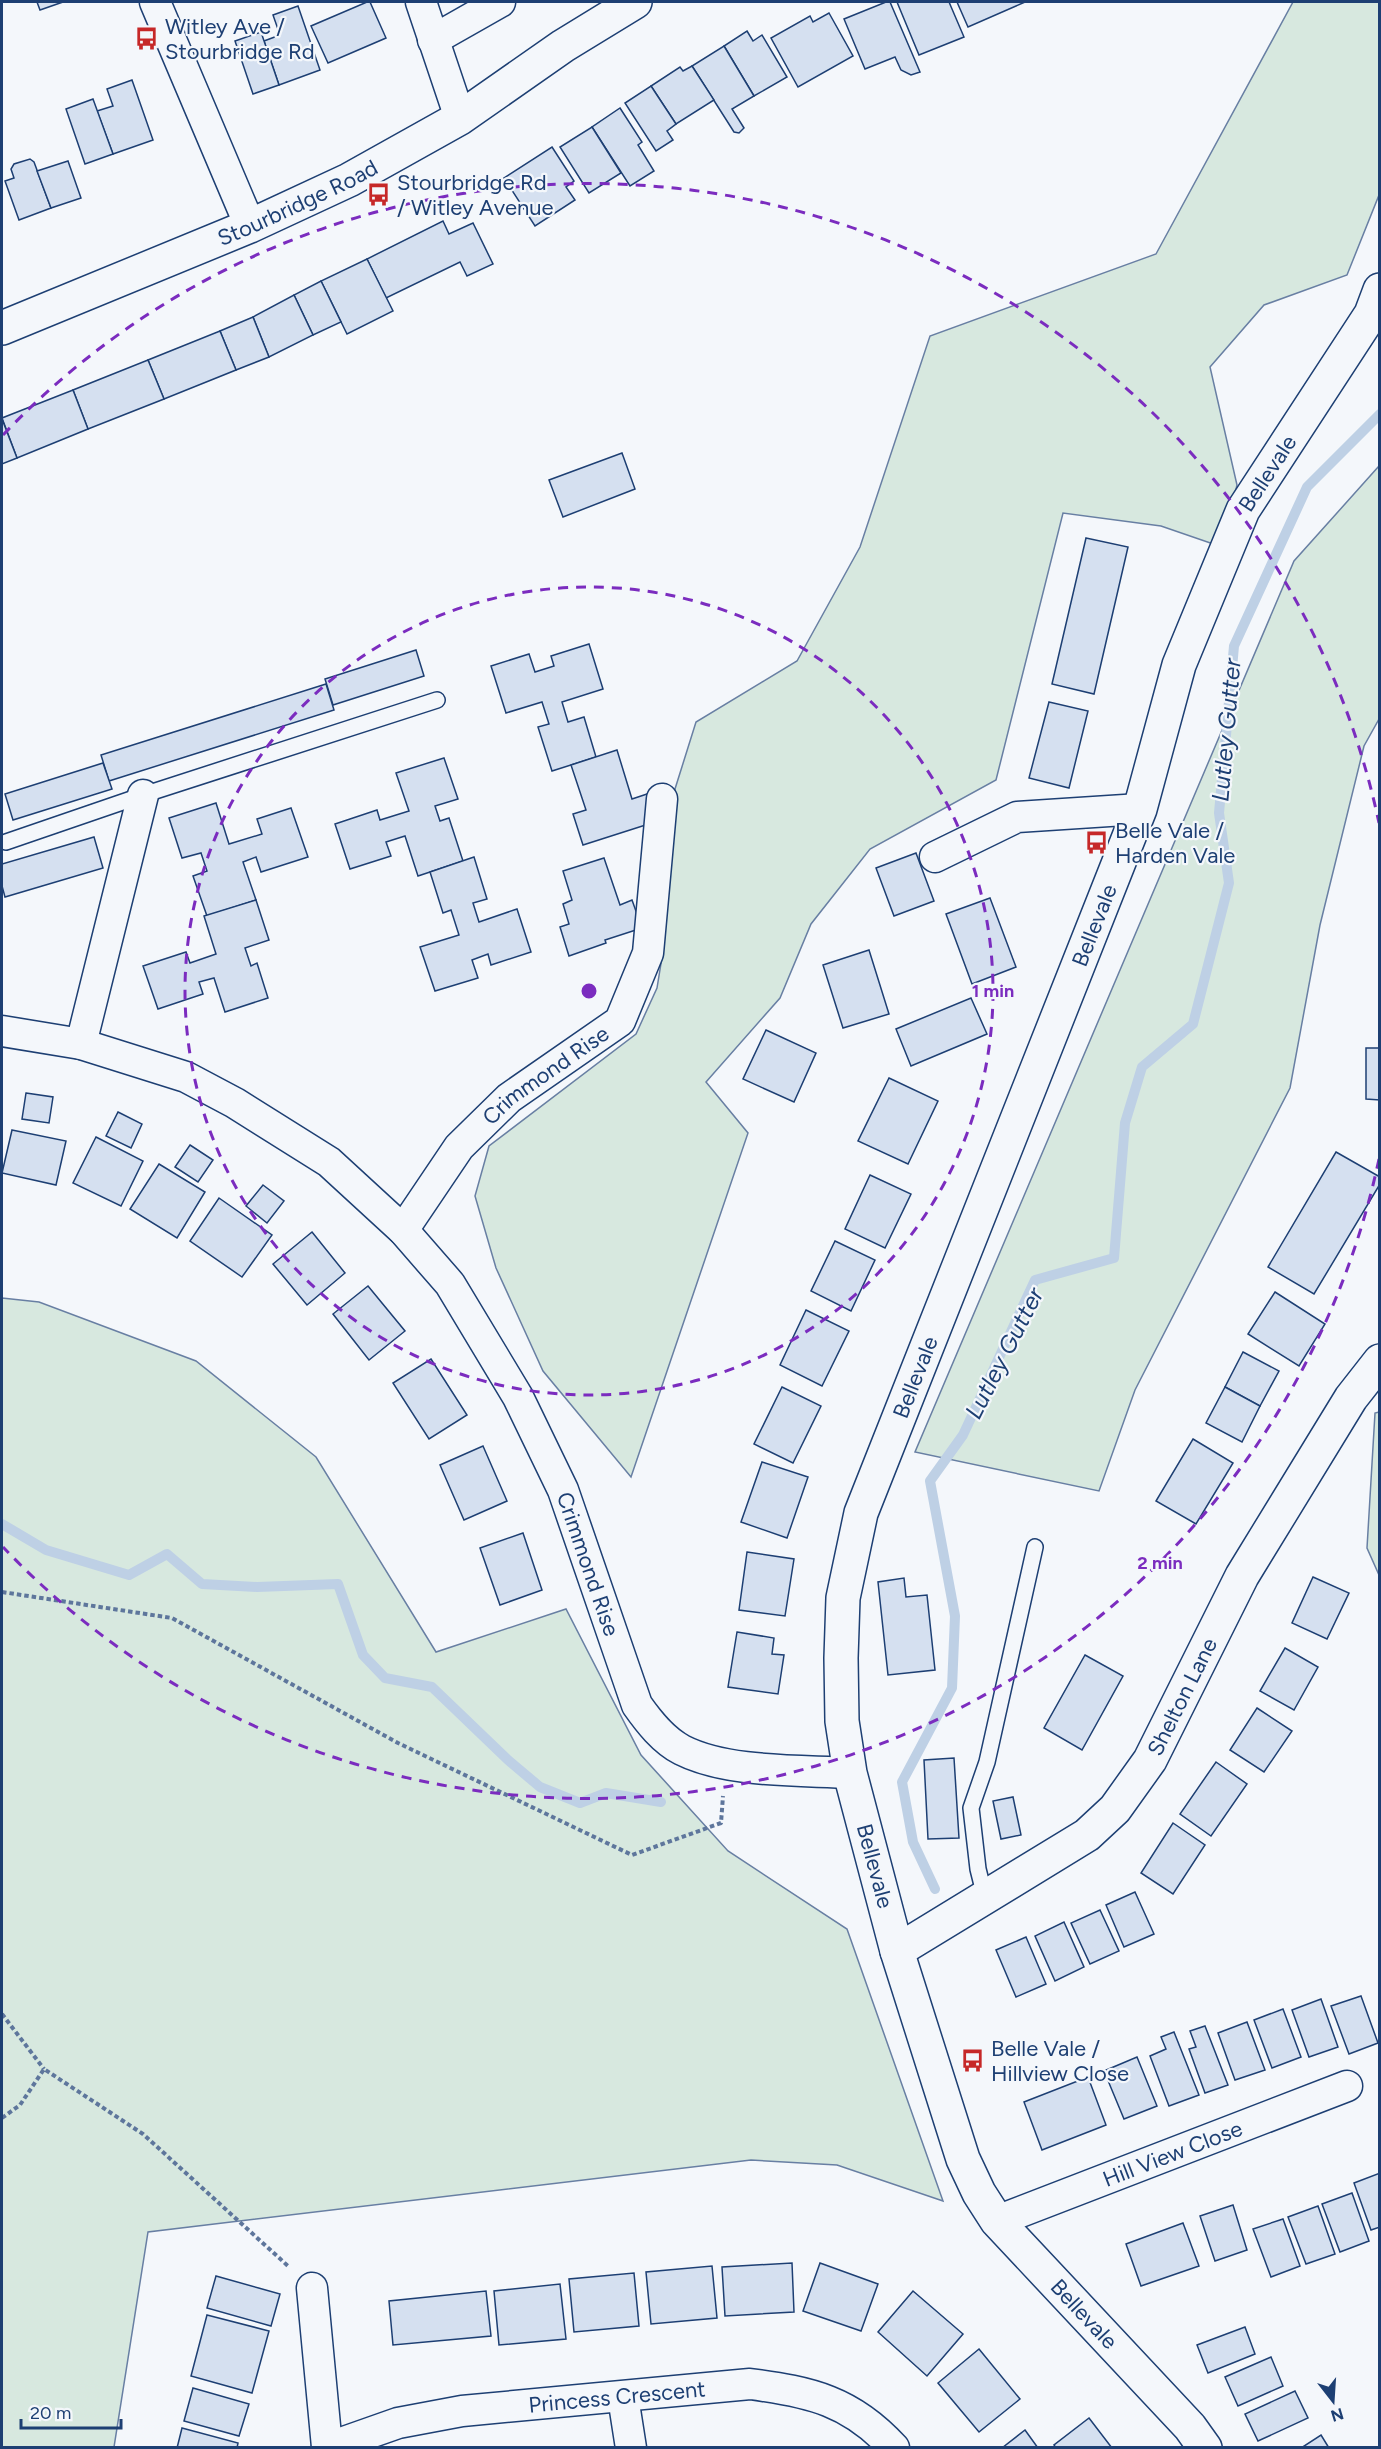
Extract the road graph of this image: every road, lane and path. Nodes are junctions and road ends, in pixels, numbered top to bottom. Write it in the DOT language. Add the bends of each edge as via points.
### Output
graph roads {
  1 [pos="155,2"];
  2 [pos="421,2"];
  3 [pos="500,2"];
  4 [pos="635,2"];
  5 [pos="433,40"];
  6 [pos="460,118"];
  7 [pos="250,226"];
  8 [pos="1380,290"];
  9 [pos="2,328"];
  10 [pos="437,700"];
  11 [pos="143,795"];
  12 [pos="662,799"];
  13 [pos="1140,809"];
  14 [pos="6,842"];
  15 [pos="935,857"];
  16 [pos="2,1031"];
  17 [pos="81,1044"];
  18 [pos="404,1230"];
  19 [pos="1380,1361"];
  20 [pos="1035,1547"];
  21 [pos="2,1592"];
  22 [pos="850,1773"];
  23 [pos="721,1823"];
  24 [pos="985,1897"];
  25 [pos="897,1951"];
  26 [pos="2,2014"];
  27 [pos="44,2069"];
  28 [pos="1347,2086"];
  29 [pos="2,2118"];
  30 [pos="997,2221"];
  31 [pos="312,2288"];
  32 [pos="623,2397"];
  33 [pos="888,2444"];
  34 [pos="327,2447"];
  35 [pos="631,2448"];
  36 [pos="1205,2448"];
  1 -- 7 [label="street"];
  2 -- 5 [label="street"];
  3 -- 5 [label="street"];
  4 -- 6 [label="main road, Stourbridge Road"];
  5 -- 6 [label="street"];
  6 -- 7 [label="main road, Stourbridge Road" via="349,180"];
  7 -- 9 [label="main road, Stourbridge Road"];
  8 -- 13 [label="main road, Bellevale" via="1371,314 1243,510 1179,665"];
  10 -- 11 [label="lane"];
  11 -- 14 [label="lane"];
  11 -- 17 [label="street"];
  12 -- 18 [label="street, Crimmond Rise" via="648,953 620,1021 509,1098 459,1147"];
  13 -- 15 [label="street" via="1017,817"];
  13 -- 22 [label="main road, Bellevale" via="861,1513 843,1610 842,1721"];
  16 -- 17 [label="street, Crimmond Rise"];
  17 -- 18 [label="street, Crimmond Rise" via="186,1077 235,1103 329,1162"];
  18 -- 22 [label="street, Crimmond Rise" via="450,1284 518,1397 563,1490 637,1705 653,1728 681,1750 725,1765"];
  19 -- 24 [label="main road, Shelton Lane" via="1351,1398 1242,1576 1150,1760 1114,1809 1087,1835"];
  20 -- 24 [label="lane" via="987,1762 971,1808"];
  21 -- 23 [label="path" via="171,1618 398,1743 632,1855"];
  22 -- 25 [label="main road, Bellevale"];
  24 -- 25 [label="main road, Shelton Lane"];
  25 -- 30 [label="main road, Bellevale" via="963,2159"];
  26 -- 27 [label="path"];
  27 -- 29 [label="path" via="20,2105"];
  27 -- 31 [label="path" via="143,2134"];
  28 -- 30 [label="street, Hill View Close"];
  30 -- 36 [label="main road, Bellevale" via="1190,2427"];
  31 -- 34 [label="street, Princess Crescent"];
  32 -- 33 [label="street, Princess Crescent" via="750,2384 793,2390 828,2399 873,2425"];
  32 -- 34 [label="street, Princess Crescent" via="462,2411 398,2423"];
  32 -- 35 [label="street"];
}
